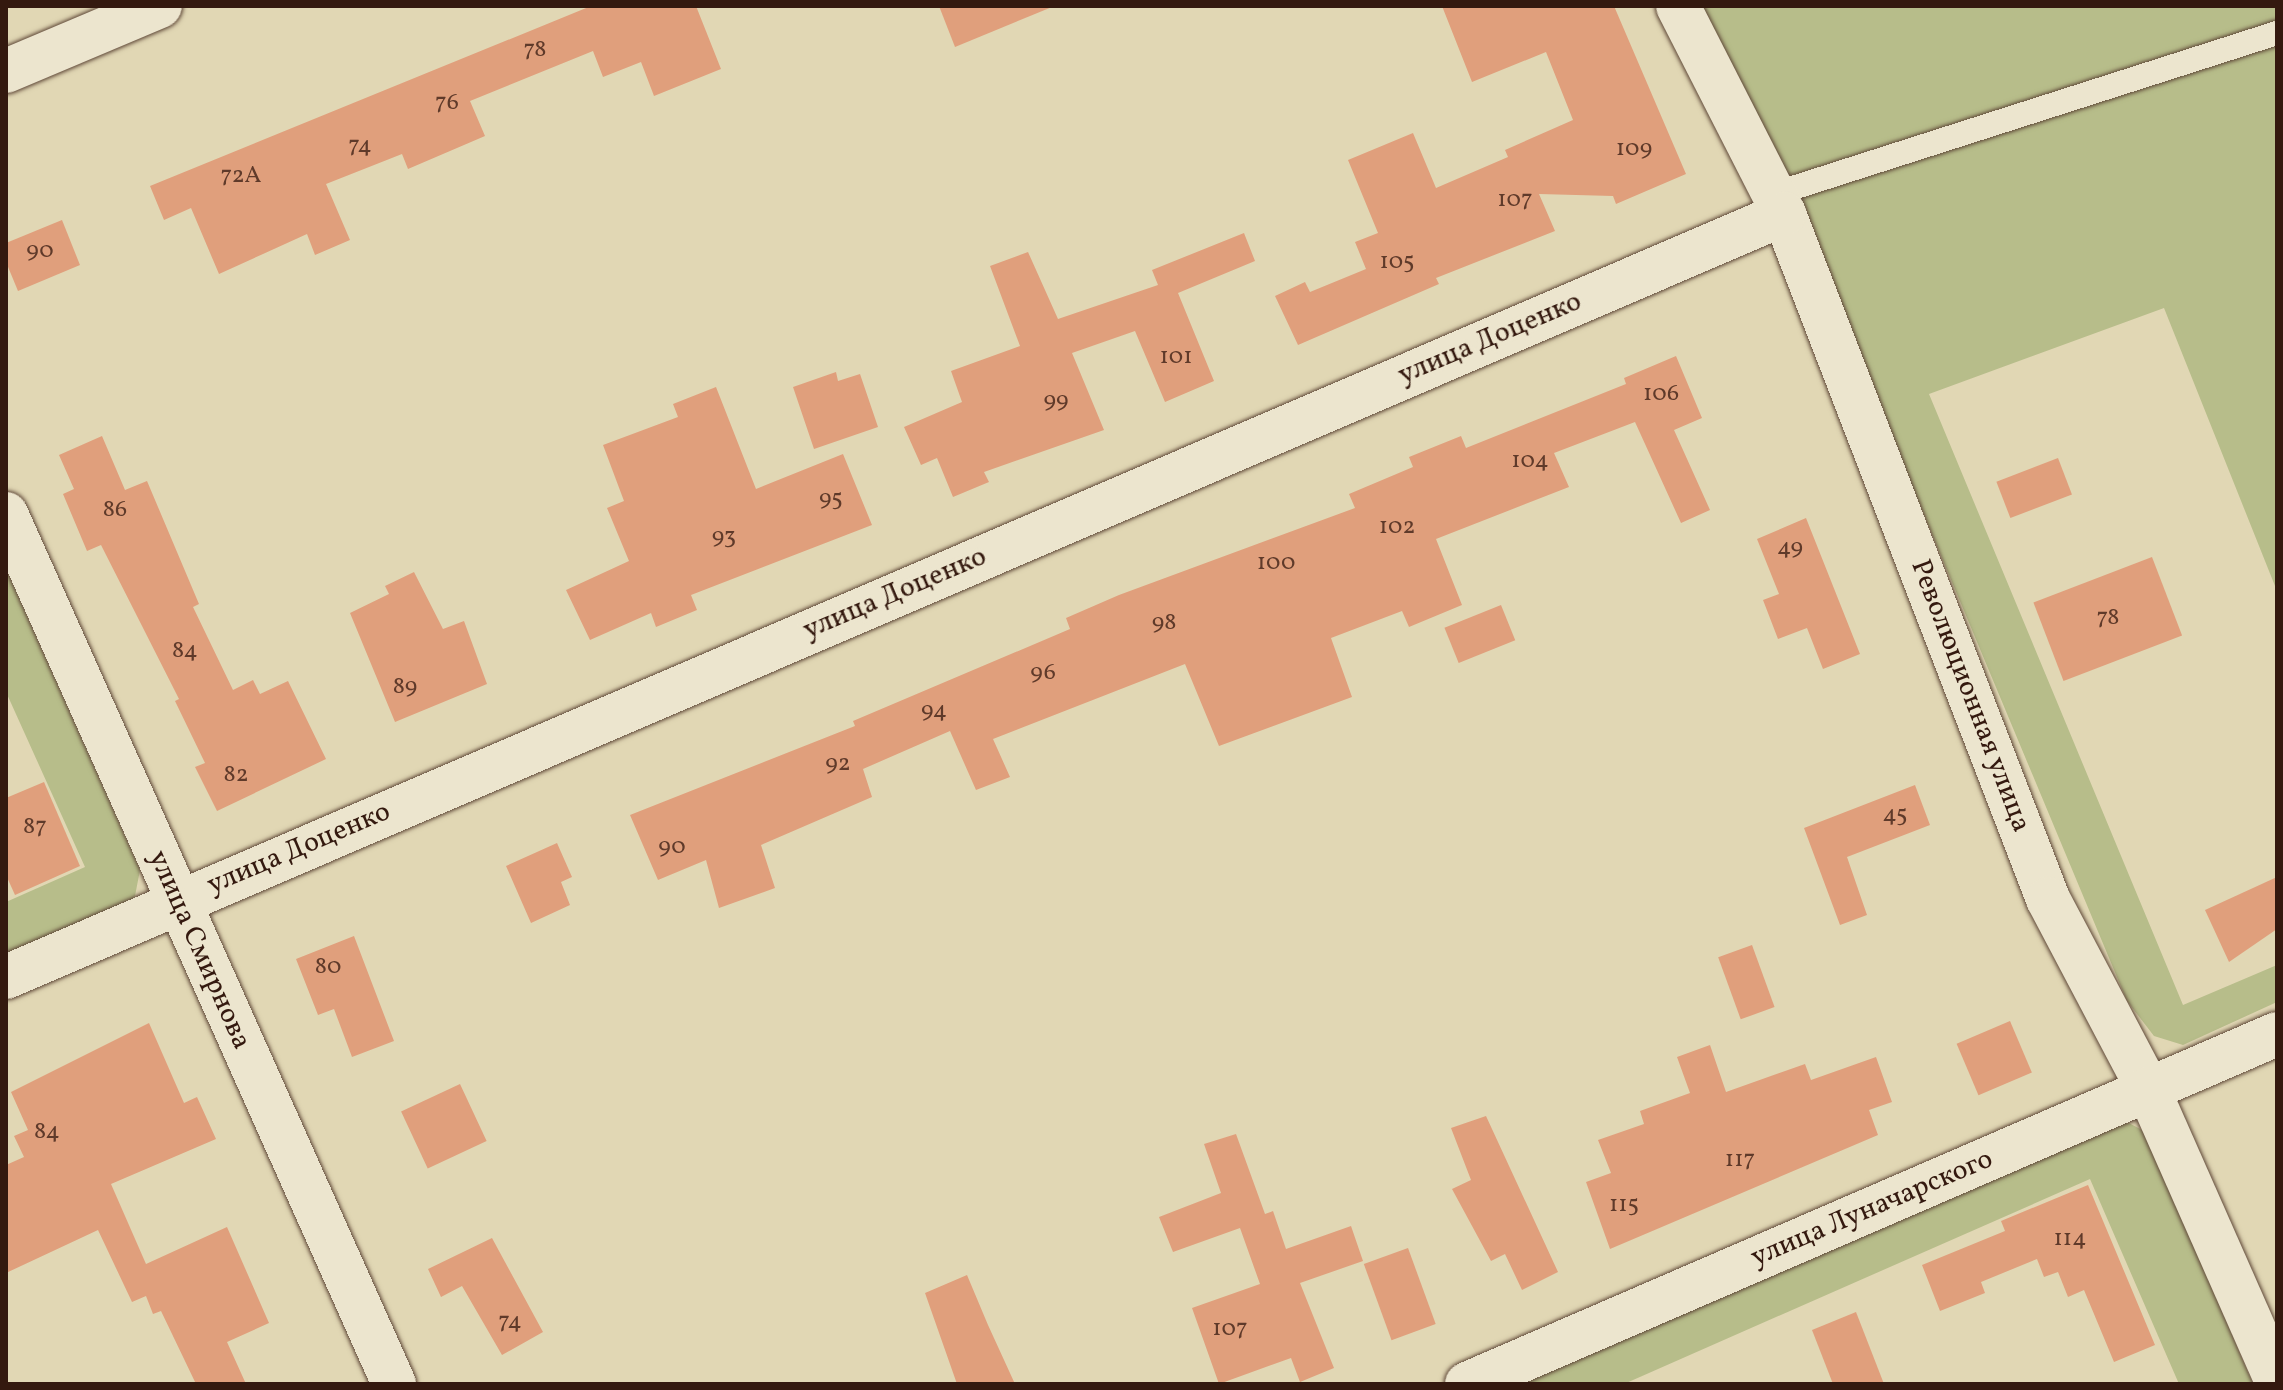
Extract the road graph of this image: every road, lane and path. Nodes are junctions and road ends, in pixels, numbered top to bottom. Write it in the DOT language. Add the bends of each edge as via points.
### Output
graph roads {
  1 [pos="160,6"];
  2 [pos="1678,6"];
  3 [pos="2277,33"];
  4 [pos="6,71"];
  5 [pos="1779,204"];
  6 [pos="6,514"];
  7 [pos="177,901"];
  8 [pos="6,977"];
  9 [pos="2277,1034"];
  10 [pos="2148,1089"];
  11 [pos="2277,1381"];
  12 [pos="394,1384"];
  13 [pos="1467,1384"];
  1 -- 4 [label="street"];
  2 -- 5 [label="street, Революционная улица"];
  3 -- 5 [label="lane"];
  5 -- 7 [label="street, улица Доценко"];
  5 -- 10 [label="street, Революционная улица" via="2048,899"];
  6 -- 7 [label="street, улица Смирнова"];
  7 -- 8 [label="street, улица Доценко"];
  7 -- 12 [label="street, улица Смирнова"];
  9 -- 10 [label="street, улица Луначарского"];
  10 -- 11 [label="street, Революционная улица"];
  10 -- 13 [label="street, улица Луначарского"];
}
